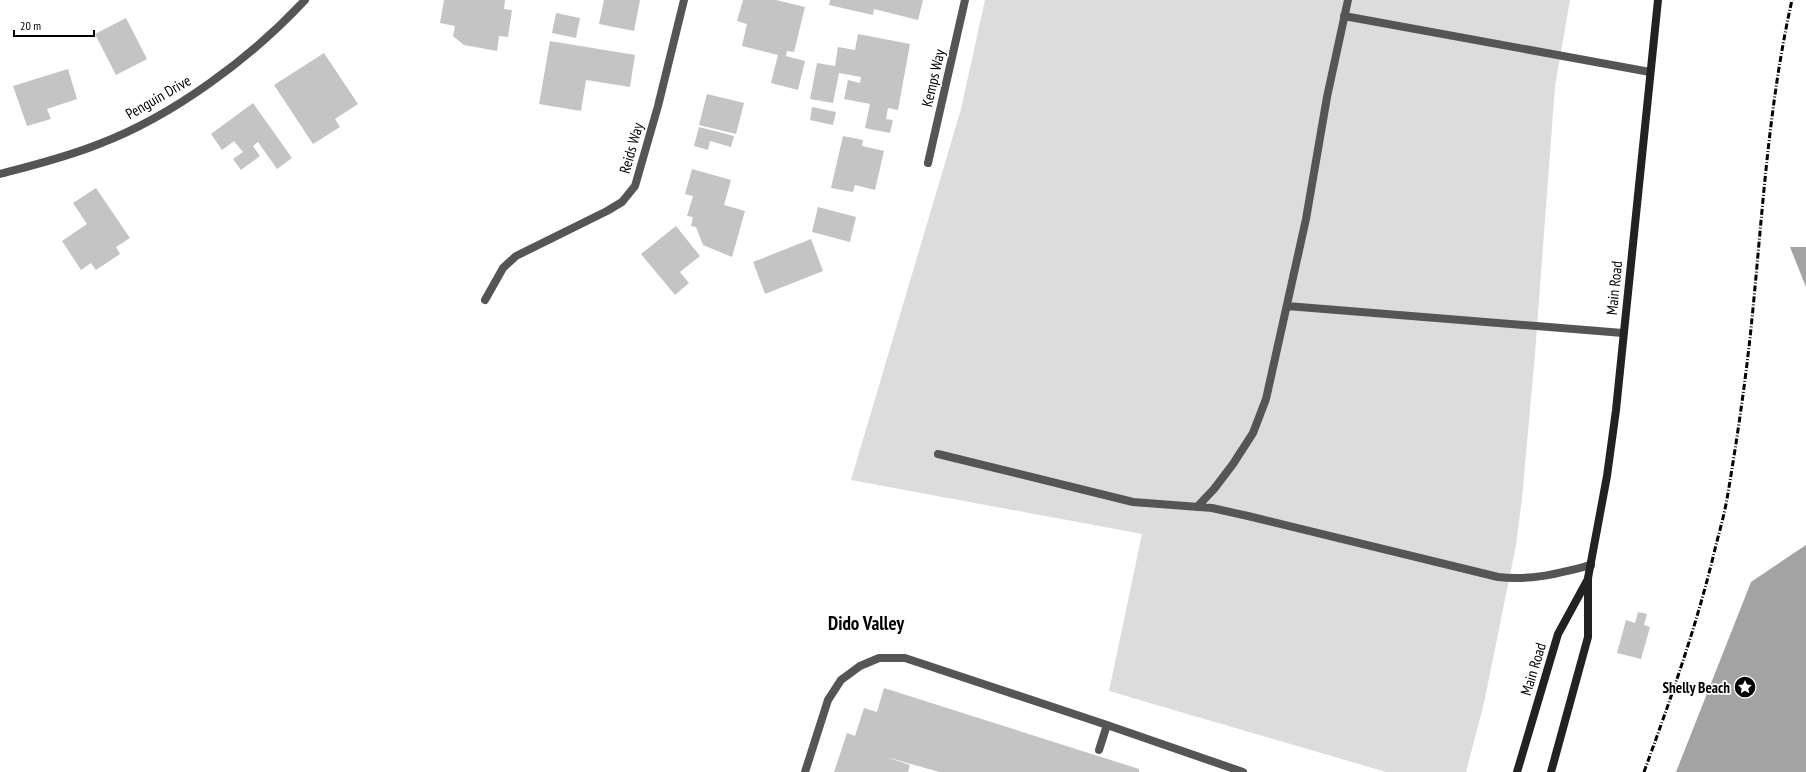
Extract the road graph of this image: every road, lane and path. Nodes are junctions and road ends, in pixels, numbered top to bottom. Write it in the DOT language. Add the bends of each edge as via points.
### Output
graph roads {
  1 [pos="305,0"];
  2 [pos="684,0"];
  3 [pos="965,0"];
  4 [pos="1348,0"];
  5 [pos="1658,0"];
  6 [pos="1344,16"];
  7 [pos="1650,72"];
  8 [pos="928,163"];
  9 [pos="0,174"];
  10 [pos="485,300"];
  11 [pos="1287,306"];
  12 [pos="1624,333"];
  13 [pos="938,454"];
  14 [pos="1197,507"];
  15 [pos="1591,565"];
  16 [pos="1588,578"];
  17 [pos="1107,725"];
  18 [pos="1099,750"];
  19 [pos="805,772"];
  20 [pos="1243,772"];
  21 [pos="1517,772"];
  22 [pos="1551,772"];
  1 -- 9 [label="street, Penguin Drive" via="284,23 240,61 196,92 143,124 101,144"];
  2 -- 10 [label="street, Reids Way" via="635,186 622,202 607,211 516,256 503,268"];
  3 -- 8 [label="street, Kemps Way"];
  4 -- 6 [label="street"];
  5 -- 7 [label="main road, Main Road"];
  6 -- 7 [label="street"];
  6 -- 11 [label="street"];
  7 -- 12 [label="main road, Main Road"];
  11 -- 12 [label="street"];
  11 -- 14 [label="street" via="1266,399 1253,433 1233,464"];
  12 -- 15 [label="main road, Main Road" via="1607,476"];
  13 -- 14 [label="street" via="1133,502"];
  14 -- 15 [label="street" via="1248,516 1498,577 1537,577"];
  15 -- 16 [label="main road, Main Road"];
  16 -- 21 [label="main road, Main Road" via="1558,634"];
  16 -- 22 [label="main road, Main Road" via="1588,637"];
  17 -- 18 [label="street"];
  17 -- 19 [label="street" via="905,658 879,658 860,666 841,680 828,700"];
  17 -- 20 [label="street"];
}
